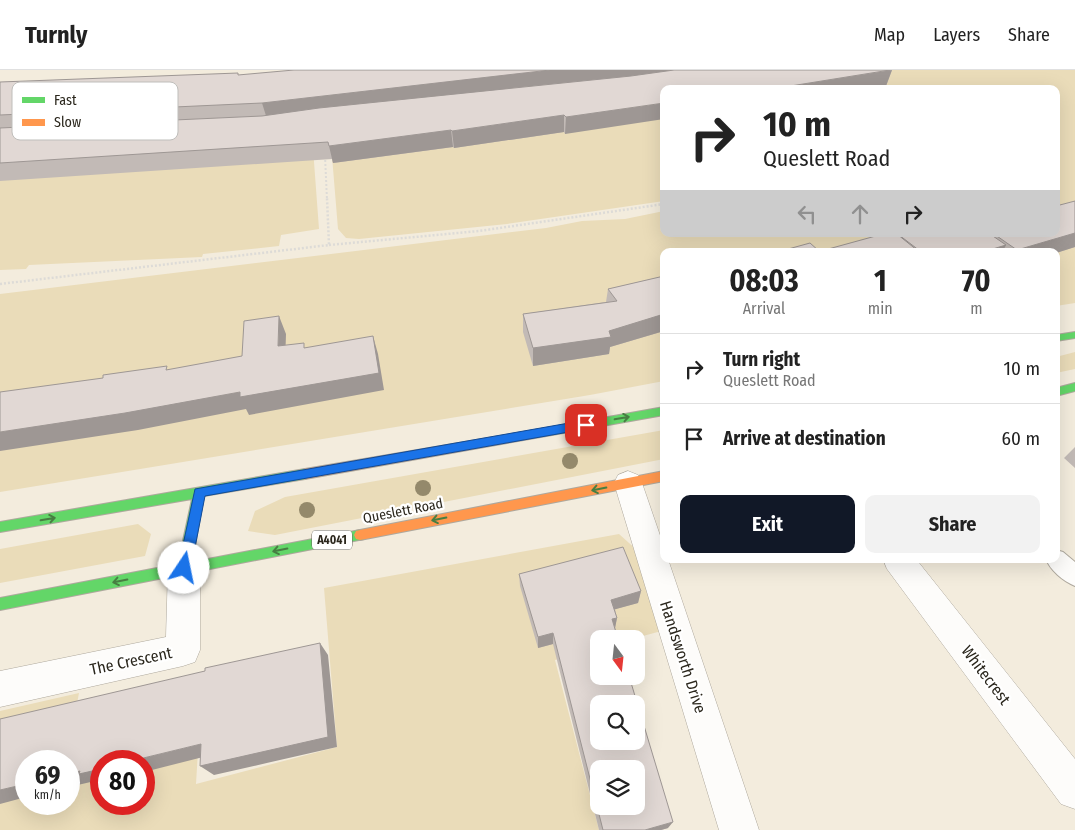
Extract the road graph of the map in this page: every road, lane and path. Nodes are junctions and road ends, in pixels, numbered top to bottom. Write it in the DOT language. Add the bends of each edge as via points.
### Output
graph roads {
  1 [pos="324,147"];
  2 [pos="660,205"];
  3 [pos="329,245"];
  4 [pos="0,284"];
  5 [pos="1075,335"];
  6 [pos="1060,337"];
  7 [pos="1075,387"];
  8 [pos="1060,391"];
  9 [pos="660,412"];
  10 [pos="660,477"];
  11 [pos="628,483"];
  12 [pos="199,492"];
  13 [pos="0,527"];
  14 [pos="901,563"];
  15 [pos="1060,563"];
  16 [pos="184,568"];
  17 [pos="1075,576"];
  18 [pos="0,604"];
  19 [pos="0,689"];
  20 [pos="1075,790"];
  21 [pos="739,830"];
  1 -- 3 [label="path"];
  2 -- 3 [label="path" via="479,231"];
  3 -- 4 [label="path"];
  5 -- 6 [label="highway"];
  7 -- 8 [label="highway"];
  12 -- 9 [label="highway, one-way"];
  10 -- 11 [label="highway, Queslett Road / A4041"];
  11 -- 16 [label="highway, Queslett Road / A4041, one-way"];
  11 -- 21 [label="street, Handsworth Drive"];
  13 -- 12 [label="highway, one-way"];
  12 -- 16 [label="highway"];
  14 -- 20 [label="street, Whitecrest"];
  15 -- 17 [label="lane"];
  16 -- 18 [label="highway, Queslett Road / A4041, one-way"];
  16 -- 19 [label="street, The Crescent" via="183,650"];
}
